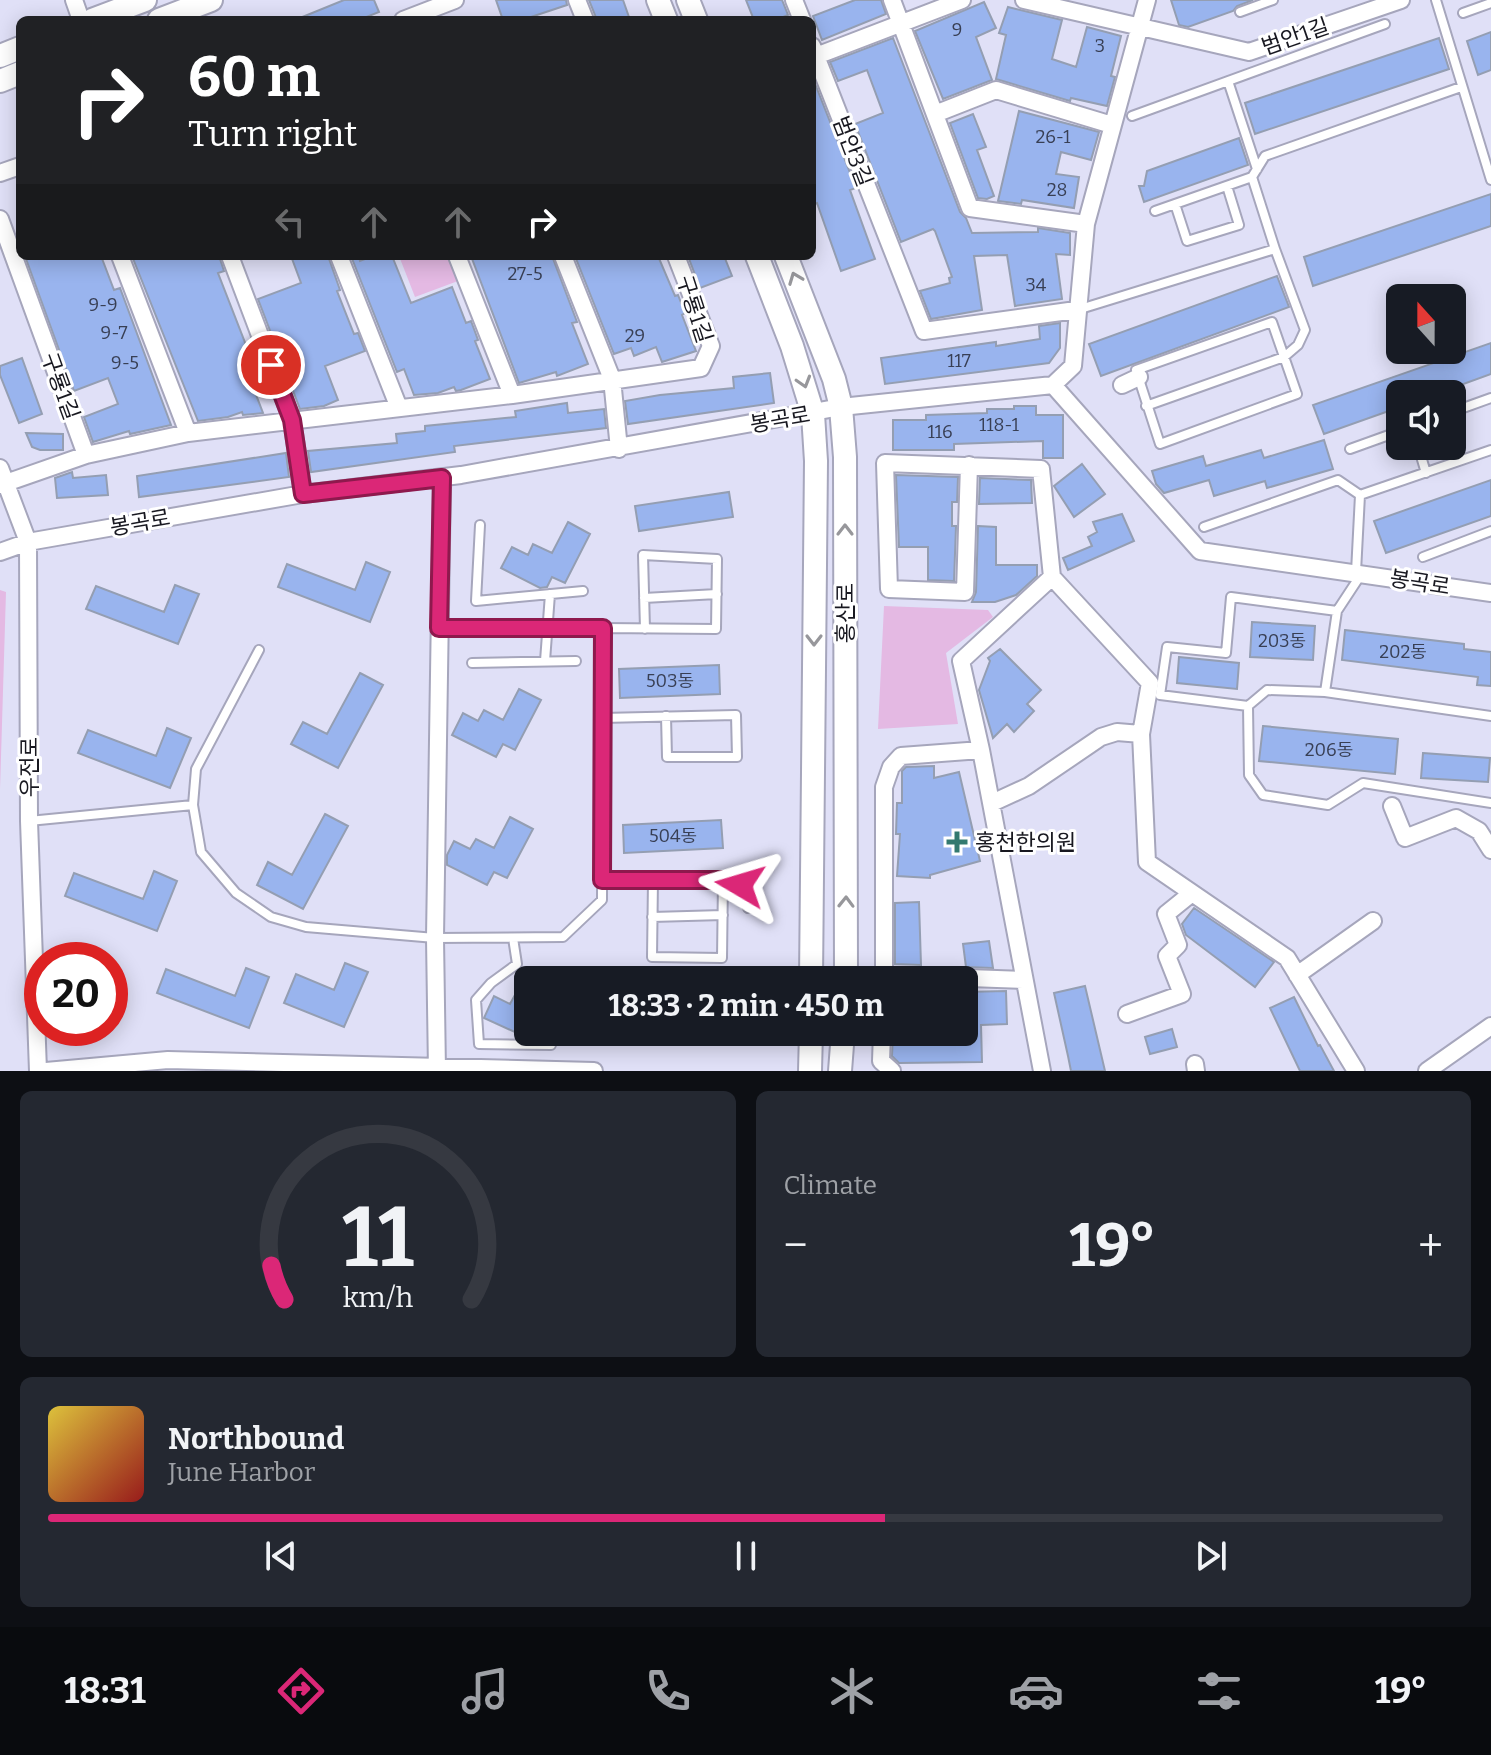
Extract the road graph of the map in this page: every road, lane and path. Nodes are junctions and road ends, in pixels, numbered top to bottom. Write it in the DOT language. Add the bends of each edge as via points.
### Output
graph roads {
  1 [pos="145,0"];
  2 [pos="211,0"];
  3 [pos="455,0"];
  4 [pos="892,0"];
  5 [pos="962,0"];
  6 [pos="1024,0"];
  7 [pos="1147,0"];
  8 [pos="1273,0"];
  9 [pos="1401,0"];
  10 [pos="1436,0"];
  11 [pos="1491,3"];
  12 [pos="1240,12"];
  13 [pos="1463,13"];
  14 [pos="103,16"];
  15 [pos="169,16"];
  16 [pos="413,16"];
  17 [pos="901,23"];
  18 [pos="1385,24"];
  19 [pos="1141,29"];
  20 [pos="816,50"];
  21 [pos="816,56"];
  22 [pos="1228,81"];
  23 [pos="1461,87"];
  24 [pos="935,114"];
  25 [pos="1132,116"];
  26 [pos="1112,125"];
  27 [pos="1488,158"];
  28 [pos="1254,173"];
  29 [pos="1491,180"];
  30 [pos="1227,186"];
  31 [pos="1175,204"];
  32 [pos="1155,211"];
  33 [pos="0,219"];
  34 [pos="1086,224"];
  35 [pos="1275,249"];
  36 [pos="122,260"];
  37 [pos="232,260"];
  38 [pos="341,260"];
  39 [pos="459,260"];
  40 [pos="565,260"];
  41 [pos="678,260"];
  42 [pos="759,260"];
  43 [pos="788,260"];
  44 [pos="1076,310"];
  45 [pos="1284,357"];
  46 [pos="1139,377"];
  47 [pos="612,379"];
  48 [pos="1053,385"];
  49 [pos="1122,385"];
  50 [pos="512,395"];
  51 [pos="1491,398"];
  52 [pos="1146,406"];
  53 [pos="841,407"];
  54 [pos="1466,407"];
  55 [pos="399,408"];
  56 [pos="813,414"];
  57 [pos="292,420"];
  58 [pos="188,433"];
  59 [pos="1386,436"];
  60 [pos="619,449"];
  61 [pos="1350,449"];
  62 [pos="1491,450"];
  63 [pos="86,455"];
  64 [pos="1422,460"];
  65 [pos="969,465"];
  66 [pos="1426,473"];
  67 [pos="442,478"];
  68 [pos="2,479"];
  69 [pos="303,494"];
  70 [pos="1360,495"];
  71 [pos="480,525"];
  72 [pos="1204,527"];
  73 [pos="1491,531"];
  74 [pos="28,542"];
  75 [pos="0,552"];
  76 [pos="1423,557"];
  77 [pos="1359,572"];
  78 [pos="1052,577"];
  79 [pos="583,591"];
  80 [pos="1491,593"];
  81 [pos="550,594"];
  82 [pos="717,594"];
  83 [pos="644,598"];
  84 [pos="1337,611"];
  85 [pos="439,628"];
  86 [pos="603,628"];
  87 [pos="645,629"];
  88 [pos="548,630"];
  89 [pos="259,650"];
  90 [pos="545,661"];
  91 [pos="576,661"];
  92 [pos="472,663"];
  93 [pos="1325,692"];
  94 [pos="1248,706"];
  95 [pos="666,716"];
  96 [pos="1491,716"];
  97 [pos="602,718"];
  98 [pos="1141,734"];
  99 [pos="981,750"];
  100 [pos="992,803"];
  101 [pos="1491,803"];
  102 [pos="193,805"];
  103 [pos="1392,806"];
  104 [pos="29,821"];
  105 [pos="1491,850"];
  106 [pos="602,880"];
  107 [pos="653,880"];
  108 [pos="723,880"];
  109 [pos="1192,893"];
  110 [pos="748,908"];
  111 [pos="723,915"];
  112 [pos="652,917"];
  113 [pos="1373,921"];
  114 [pos="435,938"];
  115 [pos="513,938"];
  116 [pos="514,966"];
  117 [pos="514,966"];
  118 [pos="811,966"];
  119 [pos="846,966"];
  120 [pos="884,966"];
  121 [pos="1297,975"];
  122 [pos="978,979"];
  123 [pos="1023,980"];
  124 [pos="1127,1014"];
  125 [pos="1491,1026"];
  126 [pos="514,1044"];
  127 [pos="811,1046"];
  128 [pos="842,1046"];
  129 [pos="882,1046"];
  130 [pos="437,1070"];
  131 [pos="38,1071"];
  132 [pos="46,1071"];
  133 [pos="594,1071"];
  134 [pos="810,1071"];
  135 [pos="840,1071"];
  136 [pos="892,1071"];
  137 [pos="1032,1071"];
  138 [pos="1042,1071"];
  139 [pos="1356,1071"];
  140 [pos="1427,1071"];
  1 -- 14 [label="street"];
  2 -- 15 [label="street"];
  3 -- 16 [label="street"];
  4 -- 17 [label="street"];
  5 -- 17 [label="street, 범안3길"];
  6 -- 19 [label="street"];
  7 -- 19 [label="street"];
  8 -- 12 [label="lane"];
  9 -- 19 [label="street, 범안1길" via="1249,52"];
  10 -- 23 [label="lane"];
  11 -- 13 [label="lane"];
  17 -- 20 [label="street, 범안3길"];
  17 -- 24 [label="street"];
  18 -- 22 [label="lane"];
  19 -- 26 [label="street"];
  21 -- 44 [label="street, 범안3길" via="924,331"];
  22 -- 25 [label="lane"];
  22 -- 28 [label="lane"];
  23 -- 27 [label="lane"];
  23 -- 28 [label="lane" via="1265,156"];
  24 -- 26 [label="street" via="996,90"];
  24 -- 34 [label="street" via="970,208"];
  26 -- 34 [label="street"];
  27 -- 29 [label="lane"];
  28 -- 30 [label="lane"];
  28 -- 35 [label="lane"];
  30 -- 31 [label="lane"];
  30 -- 31 [label="lane" via="1239,225 1187,241"];
  31 -- 32 [label="lane"];
  33 -- 63 [label="street, 구룡1길"];
  34 -- 44 [label="street"];
  35 -- 44 [label="lane"];
  35 -- 45 [label="lane" via="1305,330"];
  36 -- 58 [label="street"];
  37 -- 57 [label="street"];
  38 -- 55 [label="street"];
  39 -- 50 [label="street"];
  40 -- 47 [label="street"];
  41 -- 47 [label="street, 구룡1길" via="711,346 701,368"];
  42 -- 56 [label="street, 홍산로, one-way"];
  53 -- 43 [label="street, 홍산로, one-way"];
  44 -- 48 [label="street" via="1073,366"];
  45 -- 46 [label="lane" via="1272,322 1136,370"];
  45 -- 52 [label="lane"];
  45 -- 52 [label="lane" via="1297,394 1160,444"];
  46 -- 49 [label="street"];
  46 -- 52 [label="lane"];
  47 -- 50 [label="street, 구룡1길"];
  47 -- 60 [label="street"];
  48 -- 53 [label="street, 봉곡로"];
  48 -- 77 [label="street, 봉곡로" via="1200,551"];
  50 -- 55 [label="street, 구룡1길"];
  51 -- 54 [label="lane"];
  53 -- 56 [label="street, 봉곡로"];
  119 -- 53 [label="street, 홍산로, one-way"];
  55 -- 57 [label="street, 구룡1길"];
  56 -- 60 [label="street, 봉곡로"];
  56 -- 118 [label="street, 홍산로, one-way"];
  57 -- 58 [label="street, 구룡1길"];
  57 -- 69 [label="street"];
  58 -- 63 [label="street, 구룡1길"];
  59 -- 61 [label="lane"];
  60 -- 67 [label="street, 봉곡로"];
  62 -- 66 [label="lane"];
  63 -- 68 [label="street, 구룡1길"];
  64 -- 66 [label="lane"];
  65 -- 65 [label="street" via="965,592 889,589 885,463"];
  65 -- 78 [label="street" via="1041,469"];
  66 -- 70 [label="lane"];
  67 -- 69 [label="street, 봉곡로"];
  67 -- 85 [label="street"];
  68 -- 74 [label="street, 우전로"];
  69 -- 74 [label="street, 봉곡로"];
  70 -- 72 [label="lane" via="1338,480"];
  70 -- 77 [label="lane"];
  71 -- 81 [label="lane" via="476,601"];
  73 -- 76 [label="lane"];
  74 -- 75 [label="street, 봉곡로"];
  74 -- 104 [label="street, 우전로"];
  77 -- 80 [label="street, 봉곡로"];
  77 -- 84 [label="lane"];
  78 -- 98 [label="street" via="1150,683"];
  78 -- 99 [label="street" via="961,661"];
  79 -- 81 [label="lane"];
  81 -- 88 [label="lane"];
  82 -- 83 [label="lane"];
  82 -- 83 [label="lane" via="717,559 643,555"];
  82 -- 87 [label="lane" via="716,629"];
  83 -- 87 [label="lane"];
  84 -- 93 [label="lane"];
  84 -- 94 [label="lane" via="1231,597 1226,653 1167,647 1160,695"];
  85 -- 88 [label="lane"];
  85 -- 114 [label="street"];
  86 -- 87 [label="lane"];
  86 -- 88 [label="lane"];
  86 -- 97 [label="lane"];
  88 -- 90 [label="lane"];
  89 -- 102 [label="lane" via="196,769"];
  90 -- 91 [label="lane"];
  90 -- 92 [label="lane"];
  93 -- 94 [label="lane" via="1267,690"];
  93 -- 96 [label="lane"];
  94 -- 101 [label="lane" via="1249,775 1263,795 1328,805 1363,783"];
  95 -- 95 [label="lane" via="736,715 737,757 667,757"];
  95 -- 97 [label="lane"];
  97 -- 106 [label="lane"];
  98 -- 100 [label="street" via="1101,737 1029,786"];
  98 -- 109 [label="street" via="1147,862"];
  99 -- 100 [label="street"];
  99 -- 120 [label="street" via="901,756 891,767 884,787"];
  100 -- 123 [label="street"];
  102 -- 104 [label="lane"];
  102 -- 114 [label="lane" via="201,852 236,893 271,917 306,927"];
  103 -- 105 [label="street" via="1405,838 1456,818 1479,831"];
  104 -- 131 [label="street, 우전로"];
  106 -- 107 [label="lane"];
  106 -- 115 [label="lane" via="602,900 563,937"];
  107 -- 108 [label="lane"];
  107 -- 112 [label="lane"];
  108 -- 110 [label="lane" via="740,885"];
  108 -- 111 [label="lane"];
  109 -- 121 [label="street" via="1287,958"];
  109 -- 124 [label="street" via="1166,914 1178,945 1167,956 1182,994"];
  111 -- 112 [label="lane"];
  111 -- 112 [label="lane" via="722,958 652,957"];
  113 -- 121 [label="street"];
  114 -- 115 [label="lane"];
  114 -- 130 [label="street"];
  115 -- 116 [label="lane"];
  117 -- 126 [label="lane" via="476,1000 479,1044"];
  121 -- 139 [label="street"];
  122 -- 123 [label="street"];
  123 -- 138 [label="street"];
  125 -- 140 [label="street"];
  127 -- 134 [label="street"];
  128 -- 135 [label="street"];
  129 -- 136 [label="street" via="881,1061"];
  130 -- 132 [label="street" via="168,1060"];
  130 -- 133 [label="street"];
  137 -- 138 [label="street"];
}
